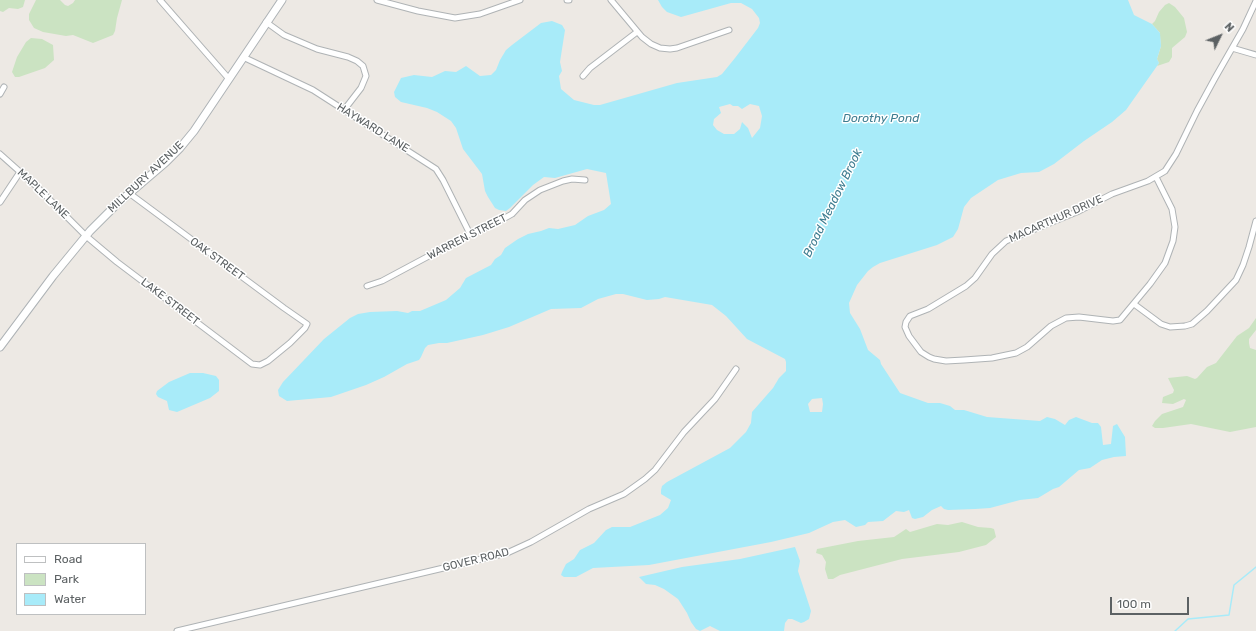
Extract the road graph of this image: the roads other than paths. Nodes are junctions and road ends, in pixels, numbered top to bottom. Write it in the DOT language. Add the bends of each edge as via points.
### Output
graph roads {
  1 [pos="160,0"];
  2 [pos="282,0"];
  3 [pos="377,0"];
  4 [pos="520,0"];
  5 [pos="611,0"];
  6 [pos="1256,1"];
  7 [pos="266,22"];
  8 [pos="729,30"];
  9 [pos="637,32"];
  10 [pos="1232,48"];
  11 [pos="1256,55"];
  12 [pos="243,57"];
  13 [pos="584,76"];
  14 [pos="229,79"];
  15 [pos="4,87"];
  16 [pos="0,94"];
  17 [pos="344,110"];
  18 [pos="0,154"];
  19 [pos="20,172"];
  20 [pos="1156,177"];
  21 [pos="585,180"];
  22 [pos="129,193"];
  23 [pos="0,202"];
  24 [pos="1256,220"];
  25 [pos="470,234"];
  26 [pos="86,236"];
  27 [pos="368,286"];
  28 [pos="1134,304"];
  29 [pos="0,347"];
  30 [pos="256,366"];
  31 [pos="736,369"];
  32 [pos="177,631"];
  1 -- 14 [label="street"];
  2 -- 7 [label="main road, MILLBURY AVENUE"];
  3 -- 4 [label="street" via="418,12 455,18 480,14"];
  5 -- 9 [label="street"];
  6 -- 10 [label="street, MACARTHUR DRIVE"];
  7 -- 12 [label="main road, MILLBURY AVENUE"];
  7 -- 17 [label="street" via="284,35 317,49 348,57 363,66 366,76 361,88"];
  8 -- 9 [label="street" via="670,49 651,44"];
  9 -- 13 [label="street" via="590,68"];
  10 -- 11 [label="street"];
  10 -- 20 [label="street, MACARTHUR DRIVE" via="1176,154 1168,167"];
  12 -- 14 [label="main road, MILLBURY AVENUE"];
  12 -- 17 [label="street, HAYWARD LANE" via="313,90"];
  14 -- 22 [label="main road, MILLBURY AVENUE" via="180,148"];
  15 -- 16 [label="street"];
  17 -- 25 [label="street, HAYWARD LANE" via="436,169"];
  18 -- 19 [label="street, MAPLE LANE"];
  19 -- 23 [label="street"];
  19 -- 26 [label="street, MAPLE LANE"];
  20 -- 28 [label="street" via="1172,209 1173,241 1165,263"];
  20 -- 28 [label="street, MACARTHUR DRIVE" via="1006,241 992,254 971,282 943,300 910,316 905,327 913,342 929,357 939,360 992,358 1016,353 1027,347 1050,326 1066,318 1117,321"];
  21 -- 25 [label="street, WARREN STREET" via="563,181 540,190 525,200 512,214"];
  22 -- 26 [label="main road, MILLBURY AVENUE"];
  22 -- 30 [label="street, OAK STREET" via="307,324 277,354"];
  24 -- 28 [label="street" via="1236,280 1192,324 1170,327 1161,324"];
  25 -- 27 [label="street, WARREN STREET"];
  26 -- 29 [label="main road, MILLBURY AVENUE"];
  26 -- 30 [label="street, LAKE STREET"];
  31 -- 32 [label="street, GOVER ROAD" via="715,399 645,479 624,494 589,509 531,542 507,553"];
}
